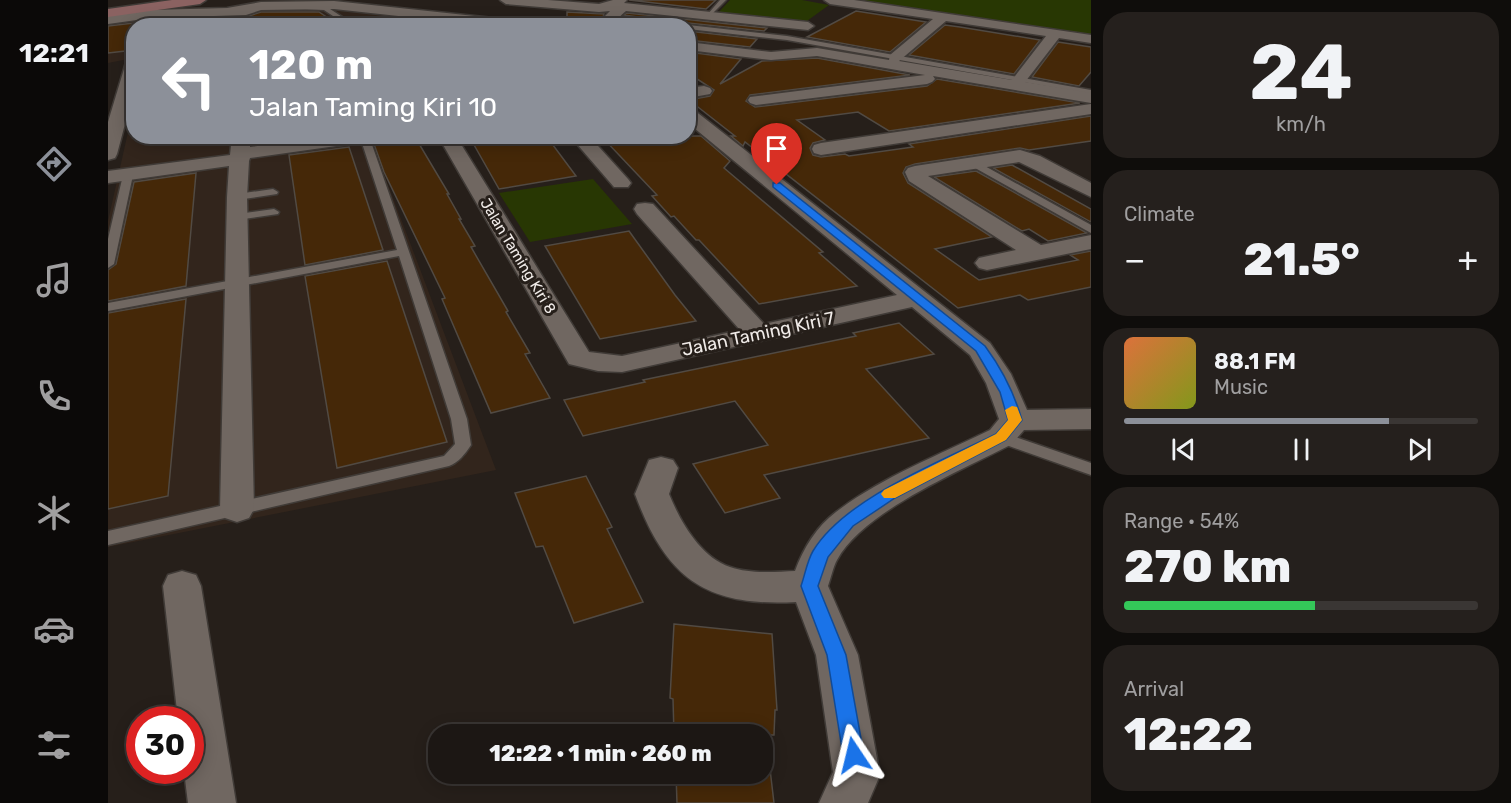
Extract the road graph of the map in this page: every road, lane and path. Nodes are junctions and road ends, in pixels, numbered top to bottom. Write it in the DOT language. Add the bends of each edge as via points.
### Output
graph roads {
  1 [pos="506,0"];
  2 [pos="723,0"];
  3 [pos="830,0"];
  4 [pos="167,1"];
  5 [pos="625,2"];
  6 [pos="845,2"];
  7 [pos="200,6"];
  8 [pos="108,11"];
  9 [pos="225,12"];
  10 [pos="264,14"];
  11 [pos="709,14"];
  12 [pos="943,17"];
  13 [pos="134,18"];
  14 [pos="339,18"];
  15 [pos="456,18"];
  16 [pos="612,18"];
  17 [pos="126,19"];
  18 [pos="108,20"];
  19 [pos="818,20"];
  20 [pos="696,28"];
  21 [pos="1055,34"];
  22 [pos="788,38"];
  23 [pos="1091,39"];
  24 [pos="696,47"];
  25 [pos="895,58"];
  26 [pos="126,59"];
  27 [pos="943,72"];
  28 [pos="1019,79"];
  29 [pos="1091,92"];
  30 [pos="1091,98"];
  31 [pos="756,100"];
  32 [pos="1091,109"];
  33 [pos="696,120"];
  34 [pos="126,132"];
  35 [pos="113,134"];
  36 [pos="294,144"];
  37 [pos="368,144"];
  38 [pos="452,144"];
  39 [pos="586,144"];
  40 [pos="820,149"];
  41 [pos="241,150"];
  42 [pos="108,154"];
  43 [pos="971,162"];
  44 [pos="128,175"];
  45 [pos="108,177"];
  46 [pos="621,183"];
  47 [pos="1091,191"];
  48 [pos="273,192"];
  49 [pos="237,207"];
  50 [pos="645,209"];
  51 [pos="274,212"];
  52 [pos="1091,230"];
  53 [pos="1091,242"];
  54 [pos="404,252"];
  55 [pos="1037,253"];
  56 [pos="987,263"];
  57 [pos="108,264"];
  58 [pos="237,284"];
  59 [pos="917,298"];
  60 [pos="108,307"];
  61 [pos="758,334"];
  62 [pos="598,363"];
  63 [pos="1091,418"];
  64 [pos="1008,429"];
  65 [pos="661,468"];
  66 [pos="1091,470"];
  67 [pos="237,508"];
  68 [pos="108,538"];
  69 [pos="182,586"];
  70 [pos="809,586"];
  71 [pos="212,803"];
  72 [pos="843,803"];
  1 -- 5 [label="street" via="593,8"];
  2 -- 11 [label="lane"];
  3 -- 6 [label="street"];
  4 -- 8 [label="street"];
  4 -- 13 [label="street"];
  5 -- 11 [label="street"];
  5 -- 16 [label="street"];
  6 -- 12 [label="street"];
  6 -- 19 [label="street"];
  7 -- 9 [label="street"];
  7 -- 13 [label="street"];
  8 -- 13 [label="street"];
  9 -- 10 [label="street"];
  9 -- 15 [label="street" via="261,6 334,5"];
  10 -- 14 [label="lane" via="321,8"];
  11 -- 19 [label="street"];
  12 -- 21 [label="street"];
  12 -- 25 [label="street"];
  17 -- 18 [label="street"];
  19 -- 22 [label="street"];
  20 -- 22 [label="lane"];
  21 -- 23 [label="street"];
  21 -- 28 [label="street"];
  22 -- 25 [label="lane"];
  24 -- 27 [label="street" via="771,56 817,52"];
  25 -- 28 [label="lane"];
  26 -- 35 [label="street"];
  27 -- 30 [label="street"];
  27 -- 31 [label="street" via="932,78"];
  28 -- 29 [label="lane"];
  32 -- 40 [label="street"];
  33 -- 59 [label="street"];
  34 -- 35 [label="street"];
  35 -- 42 [label="street"];
  36 -- 41 [label="street"];
  37 -- 54 [label="lane"];
  38 -- 62 [label="street, Jalan Taming Kiri 8" via="579,358"];
  39 -- 46 [label="street"];
  41 -- 44 [label="street"];
  41 -- 49 [label="street"];
  43 -- 47 [label="street" via="1011,156 1033,160"];
  43 -- 52 [label="lane"];
  43 -- 55 [label="street" via="915,172 916,177"];
  44 -- 45 [label="street"];
  44 -- 57 [label="lane"];
  48 -- 49 [label="lane"];
  49 -- 51 [label="lane"];
  49 -- 58 [label="street"];
  50 -- 61 [label="street"];
  53 -- 55 [label="street"];
  54 -- 58 [label="lane"];
  54 -- 67 [label="lane" via="459,419 463,445 449,460"];
  55 -- 56 [label="street"];
  58 -- 60 [label="lane"];
  58 -- 67 [label="street"];
  59 -- 61 [label="street, Jalan Taming Kiri 7"];
  59 -- 64 [label="street" via="980,349 992,365 1007,392"];
  61 -- 62 [label="street, Jalan Taming Kiri 7" via="622,364"];
  63 -- 64 [label="street"];
  64 -- 66 [label="lane"];
  64 -- 70 [label="street" via="889,494 847,522 820,554"];
  65 -- 70 [label="street" via="652,494 665,526 690,559 721,582 771,588"];
  67 -- 68 [label="lane"];
  69 -- 71 [label="street"];
  70 -- 72 [label="street" via="837,655 857,775"];
}
